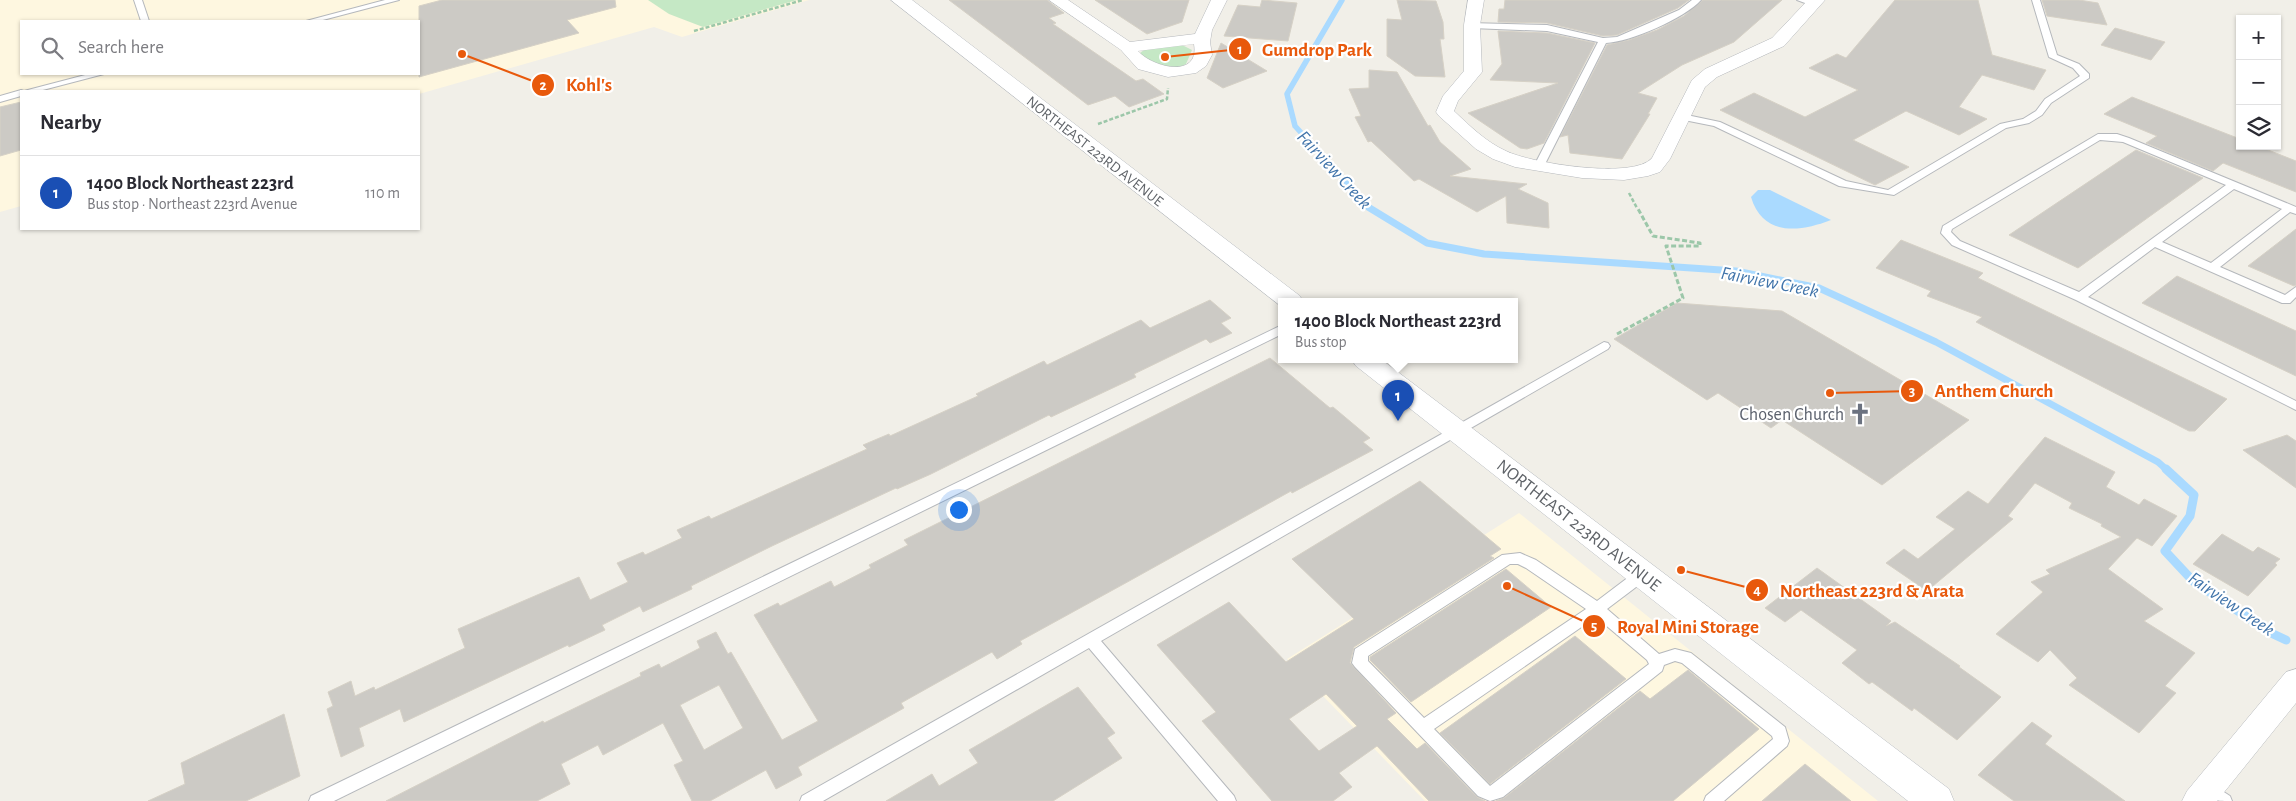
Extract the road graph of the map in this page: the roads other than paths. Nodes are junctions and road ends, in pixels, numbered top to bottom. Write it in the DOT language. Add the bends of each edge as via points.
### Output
graph roads {
  1 [pos="138,0"];
  2 [pos="395,0"];
  3 [pos="900,0"];
  4 [pos="1057,0"];
  5 [pos="1218,0"];
  6 [pos="1476,0"];
  7 [pos="1697,0"];
  8 [pos="2036,0"];
  9 [pos="1810,1"];
  10 [pos="145,20"];
  11 [pos="314,20"];
  12 [pos="1472,25"];
  13 [pos="1201,38"];
  14 [pos="1603,41"];
  15 [pos="1127,47"];
  16 [pos="95,75"];
  17 [pos="33,90"];
  18 [pos="20,93"];
  19 [pos="0,99"];
  20 [pos="1682,117"];
  21 [pos="1538,166"];
  22 [pos="2233,184"];
  23 [pos="2293,210"];
  24 [pos="2154,243"];
  25 [pos="2212,268"];
  26 [pos="2296,291"];
  27 [pos="2080,297"];
  28 [pos="1286,298"];
  29 [pos="1278,331"];
  30 [pos="1604,346"];
  31 [pos="1369,363"];
  32 [pos="2296,406"];
  33 [pos="1455,430"];
  34 [pos="1643,574"];
  35 [pos="1597,609"];
  36 [pos="1091,639"];
  37 [pos="1656,661"];
  38 [pos="2296,681"];
  39 [pos="1422,728"];
  40 [pos="2210,797"];
  41 [pos="317,801"];
  42 [pos="808,801"];
  43 [pos="1228,801"];
  44 [pos="1712,801"];
  45 [pos="1936,801"];
  1 -- 10 [label="lane"];
  2 -- 11 [label="lane"];
  3 -- 28 [label="main road, NORTHEAST 223RD AVENUE"];
  4 -- 15 [label="street"];
  5 -- 13 [label="street"];
  6 -- 12 [label="street"];
  7 -- 14 [label="lane" via="1682,12 1619,40"];
  8 -- 20 [label="lane" via="2053,57 2076,66 2086,76 2048,100 2039,113 2026,121 2004,126 1890,193 1843,184 1717,124"];
  9 -- 20 [label="street" via="1778,42 1711,73 1698,84"];
  12 -- 14 [label="lane" via="1547,28"];
  12 -- 21 [label="street" via="1473,72 1449,100 1445,112 1479,142 1508,159"];
  13 -- 15 [label="street"];
  13 -- 15 [label="street" via="1205,53 1198,65 1170,73 1146,67 1131,55"];
  14 -- 21 [label="lane"];
  16 -- 17 [label="lane"];
  18 -- 19 [label="lane"];
  20 -- 21 [label="street" via="1661,159 1653,168 1618,173 1571,172"];
  22 -- 23 [label="lane"];
  22 -- 24 [label="lane"];
  22 -- 27 [label="lane" via="2126,140 2098,137 1947,228 1946,233 1956,243"];
  23 -- 25 [label="lane"];
  24 -- 25 [label="lane"];
  24 -- 27 [label="lane"];
  25 -- 26 [label="lane" via="2286,300"];
  27 -- 32 [label="lane"];
  29 -- 41 [label="lane"];
  30 -- 33 [label="lane"];
  31 -- 33 [label="main road, NORTHEAST 223RD AVENUE"];
  33 -- 34 [label="main road, NORTHEAST 223RD AVENUE"];
  33 -- 36 [label="lane"];
  34 -- 35 [label="lane"];
  34 -- 45 [label="main road, NORTHEAST 223RD AVENUE"];
  35 -- 37 [label="lane"];
  35 -- 39 [label="lane"];
  35 -- 39 [label="lane" via="1531,564 1514,557 1360,653 1360,663"];
  36 -- 42 [label="lane"];
  36 -- 43 [label="lane"];
  37 -- 39 [label="lane" via="1654,669 1497,792 1490,794 1484,791"];
  37 -- 44 [label="lane" via="1675,655 1686,657 1779,732 1781,741 1777,746"];
  38 -- 40 [label="street"];
}
